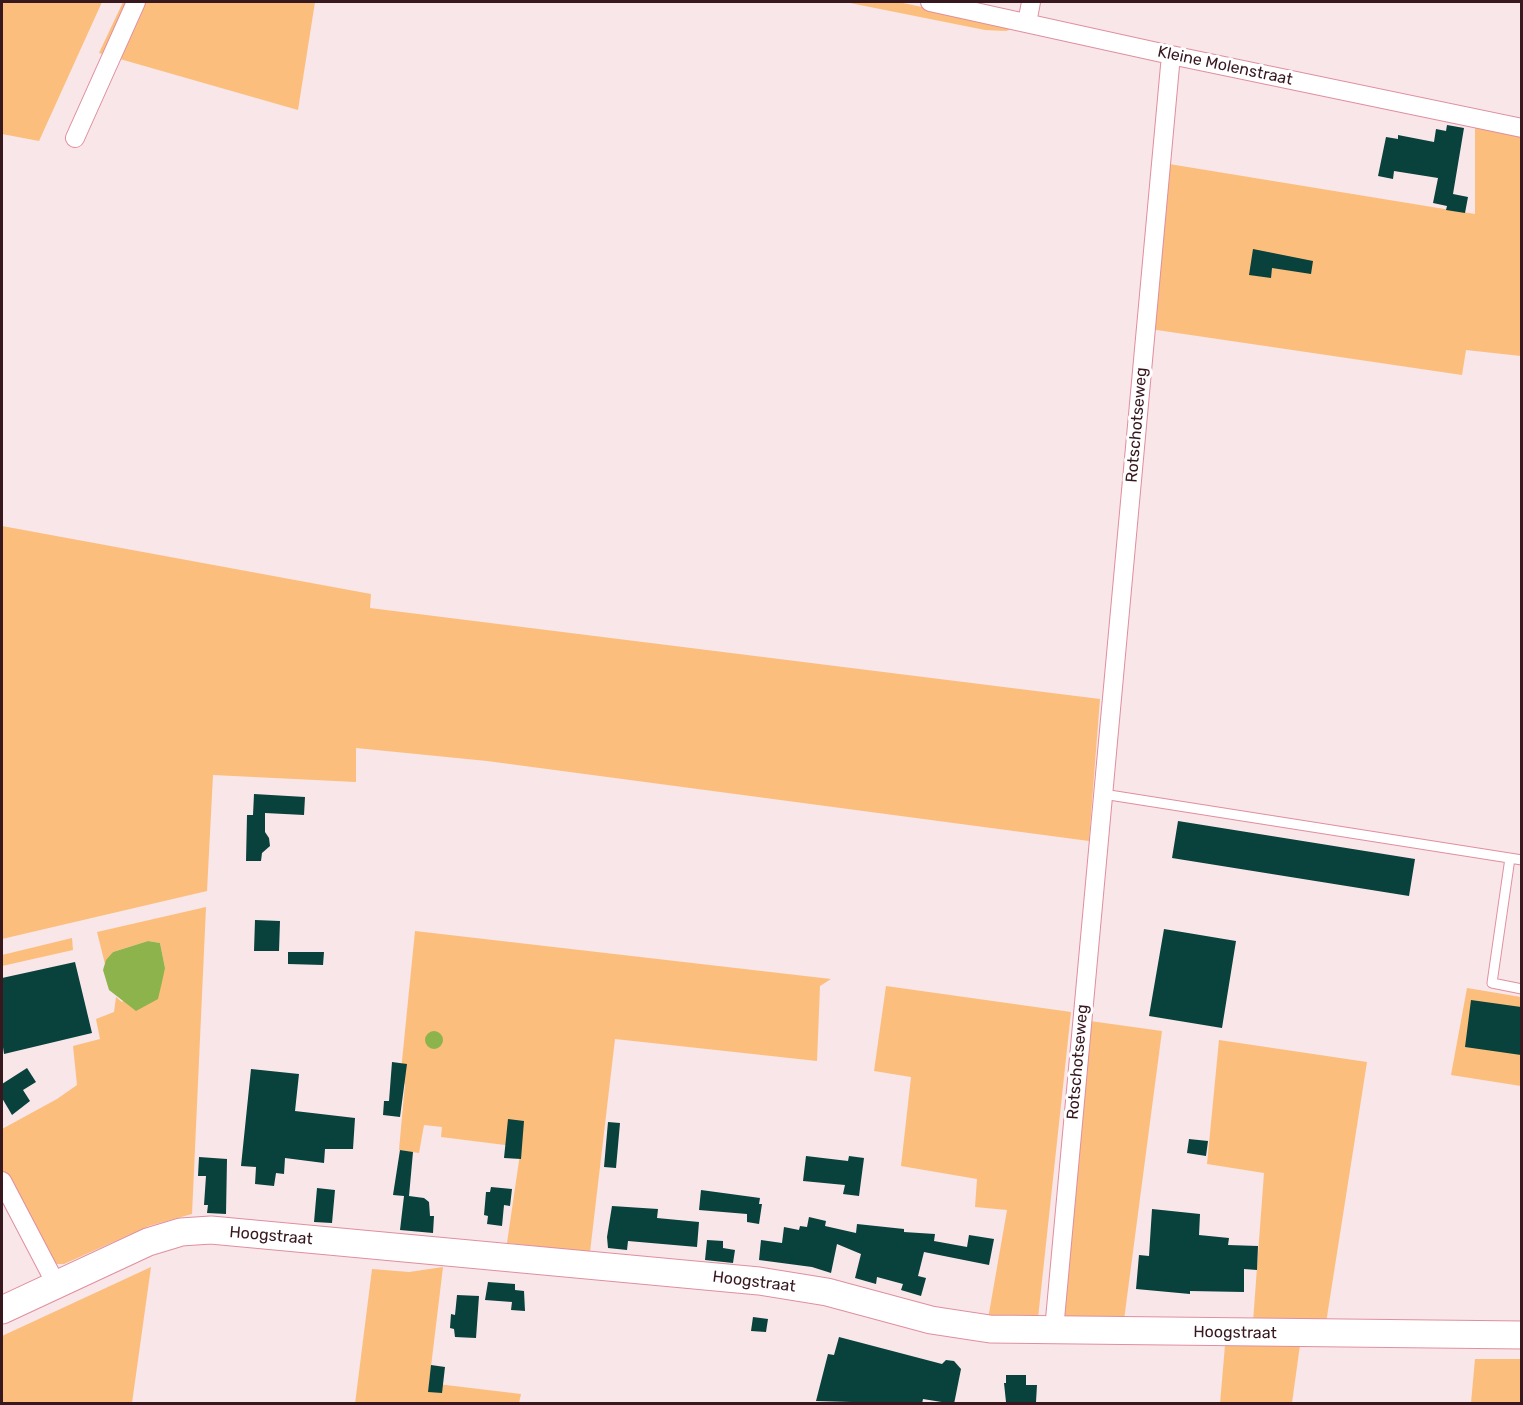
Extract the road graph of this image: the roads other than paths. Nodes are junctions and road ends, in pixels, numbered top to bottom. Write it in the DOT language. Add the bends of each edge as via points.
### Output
graph roads {
  1 [pos="136,2"];
  2 [pos="930,2"];
  3 [pos="1031,2"];
  4 [pos="1027,23"];
  5 [pos="1171,55"];
  6 [pos="1521,128"];
  7 [pos="75,138"];
  8 [pos="1103,795"];
  9 [pos="1510,858"];
  10 [pos="1521,860"];
  11 [pos="1521,989"];
  12 [pos="2,1181"];
  13 [pos="56,1284"];
  14 [pos="2,1310"];
  15 [pos="1054,1330"];
  16 [pos="1521,1335"];
  1 -- 7 [label="street"];
  2 -- 4 [label="street, Kleine Molenstraat"];
  3 -- 4 [label="street"];
  4 -- 5 [label="street, Kleine Molenstraat"];
  5 -- 6 [label="street, Kleine Molenstraat"];
  5 -- 8 [label="street, Rotschotseweg"];
  8 -- 9 [label="lane"];
  8 -- 15 [label="street, Rotschotseweg"];
  9 -- 10 [label="lane"];
  9 -- 11 [label="lane" via="1492,983"];
  12 -- 13 [label="street"];
  13 -- 14 [label="street, Hoogstraat"];
  13 -- 15 [label="street, Hoogstraat" via="148,1242 182,1232 212,1230 759,1281 827,1292 954,1325"];
  15 -- 16 [label="street, Hoogstraat"];
}
